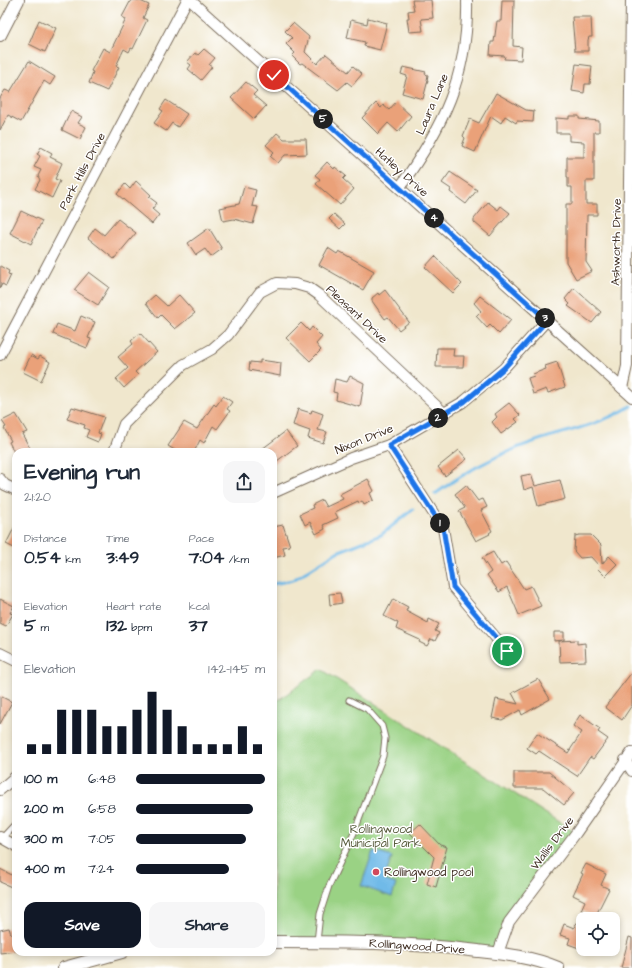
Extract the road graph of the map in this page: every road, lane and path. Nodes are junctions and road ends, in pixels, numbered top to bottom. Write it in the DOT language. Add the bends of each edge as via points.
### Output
graph roads {
  1 [pos="18,0"];
  2 [pos="189,0"];
  3 [pos="467,0"];
  4 [pos="631,0"];
  5 [pos="0,35"];
  6 [pos="632,72"];
  7 [pos="400,187"];
  8 [pos="547,320"];
  9 [pos="0,355"];
  10 [pos="622,388"];
  11 [pos="632,397"];
  12 [pos="445,414"];
  13 [pos="389,445"];
  14 [pos="115,448"];
  15 [pos="0,479"];
  16 [pos="12,488"];
  17 [pos="277,491"];
  18 [pos="507,651"];
  19 [pos="0,653"];
  20 [pos="12,659"];
  21 [pos="349,700"];
  22 [pos="632,752"];
  23 [pos="625,760"];
  24 [pos="632,771"];
  25 [pos="12,780"];
  26 [pos="0,790"];
  27 [pos="12,827"];
  28 [pos="1,838"];
  29 [pos="12,844"];
  30 [pos="277,942"];
  31 [pos="317,942"];
  32 [pos="498,953"];
  33 [pos="108,956"];
  34 [pos="64,968"];
  35 [pos="558,968"];
  1 -- 5 [label="street"];
  2 -- 7 [label="street, Hatley Drive"];
  2 -- 9 [label="street, Park Hills Drive"];
  3 -- 7 [label="street, Laura Lane" via="468,21 463,62 452,97 425,151"];
  4 -- 6 [label="street, Ashworth Drive"];
  6 -- 10 [label="street, Ashworth Drive" via="627,366"];
  7 -- 8 [label="street, Hatley Drive"];
  8 -- 10 [label="street, Hatley Drive"];
  8 -- 12 [label="street, Nixon Drive" via="504,368 464,402"];
  10 -- 11 [label="street, Hatley Drive"];
  12 -- 13 [label="street, Nixon Drive"];
  12 -- 14 [label="street, Pleasant Drive" via="319,295 309,288 277,283 260,292 228,335 212,349 183,365 124,424"];
  13 -- 17 [label="street, Nixon Drive" via="351,458"];
  13 -- 18 [label="street" via="443,528 453,587"];
  15 -- 16 [label="street"];
  19 -- 20 [label="street"];
  21 -- 31 [label="lane" via="367,709 382,726 385,738 383,756 354,833 329,886 320,914"];
  22 -- 23 [label="street, Wallis Drive"];
  23 -- 24 [label="street"];
  23 -- 32 [label="street, Wallis Drive" via="576,833 509,922"];
  25 -- 26 [label="street"];
  27 -- 28 [label="lane"];
  28 -- 29 [label="street"];
  30 -- 31 [label="street, Rollingwood Drive"];
  31 -- 32 [label="street, Rollingwood Drive" via="435,946"];
  32 -- 35 [label="street, Rollingwood Drive"];
  33 -- 34 [label="street"];
}
